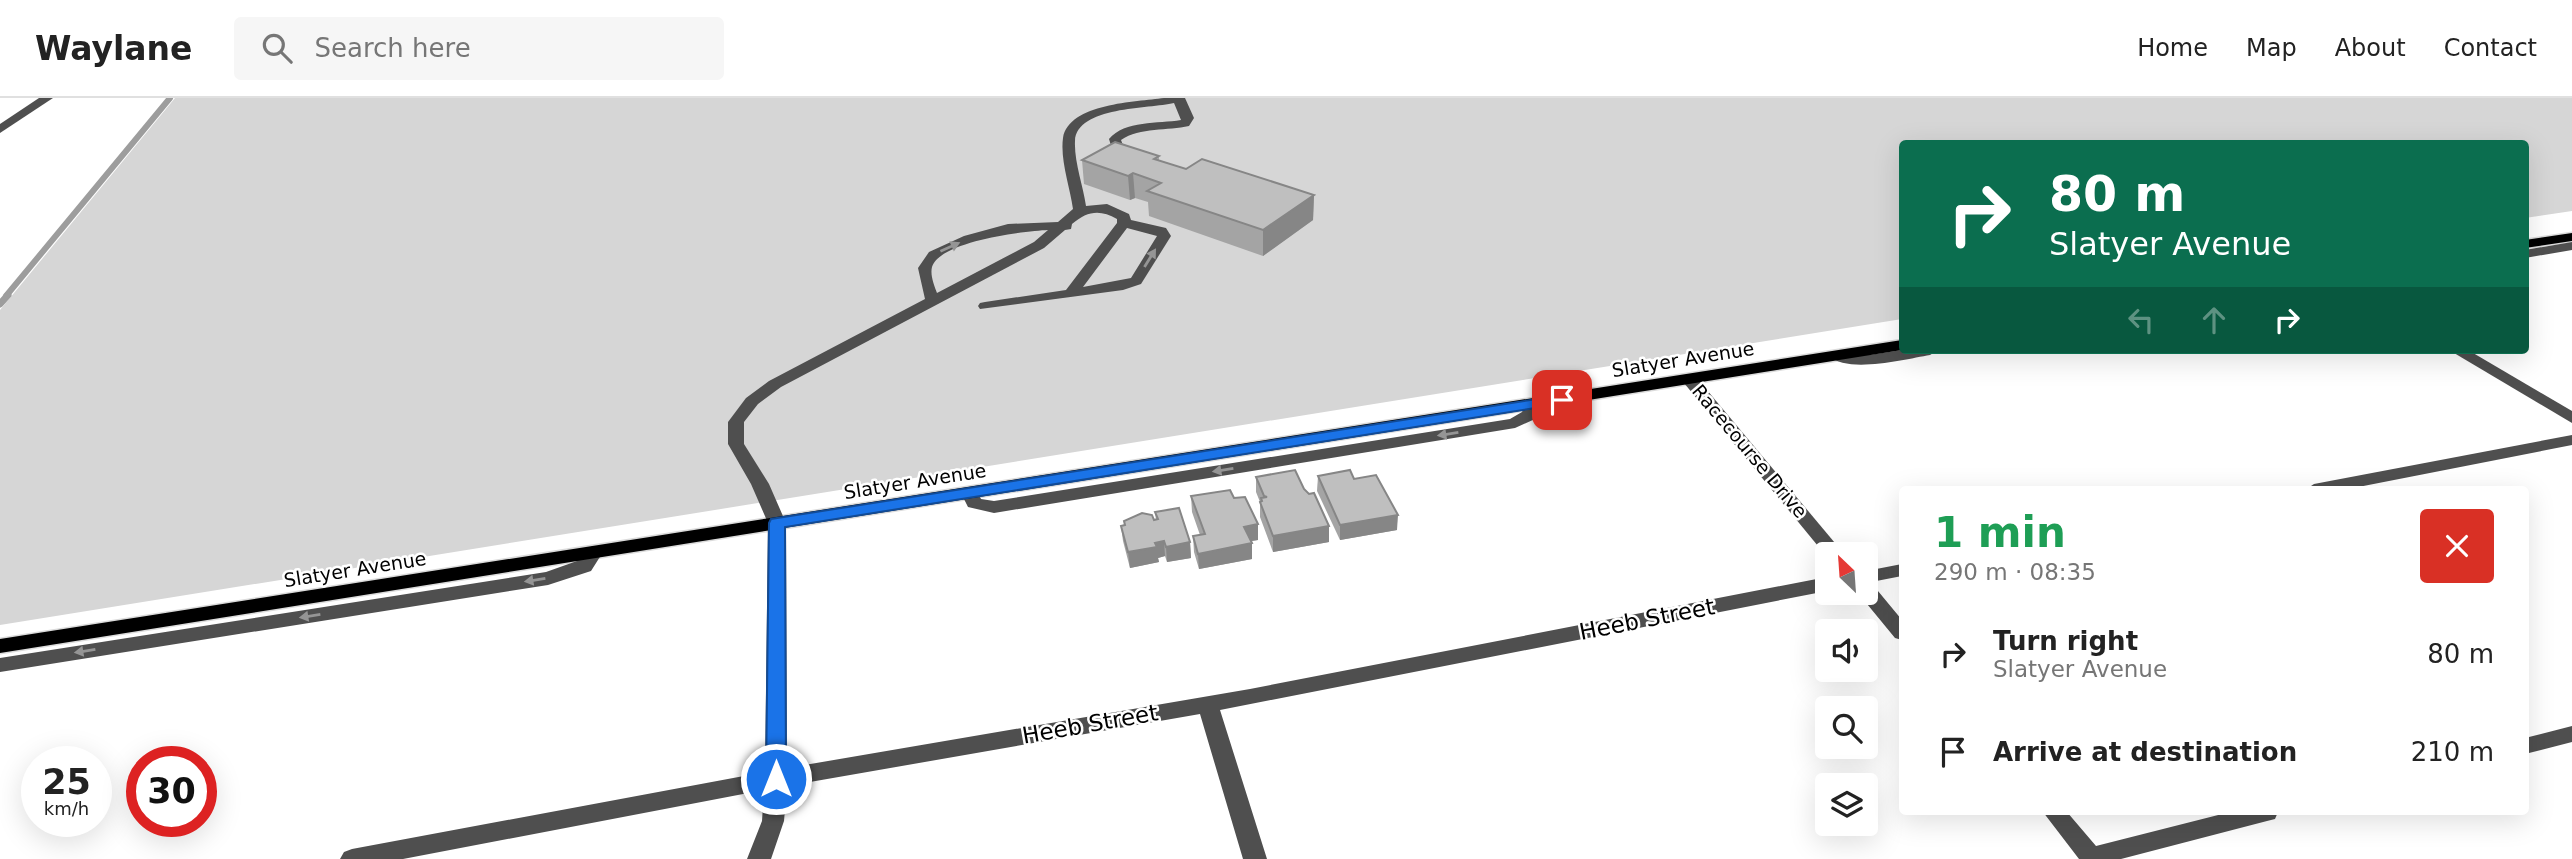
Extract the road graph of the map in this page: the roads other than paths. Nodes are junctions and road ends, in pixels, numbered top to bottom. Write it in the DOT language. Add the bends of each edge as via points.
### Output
graph roads {
  1 [pos="47,98"];
  2 [pos="1178,99"];
  3 [pos="0,129"];
  4 [pos="1088,170"];
  5 [pos="1080,210"];
  6 [pos="1124,223"];
  7 [pos="1066,226"];
  8 [pos="2572,237"];
  9 [pos="2529,243"];
  10 [pos="2572,246"];
  11 [pos="2529,253"];
  12 [pos="1071,293"];
  13 [pos="933,301"];
  14 [pos="985,306"];
  15 [pos="1899,346"];
  16 [pos="1906,354"];
  17 [pos="2464,354"];
  18 [pos="1837,356"];
  19 [pos="1690,380"];
  20 [pos="2572,418"];
  21 [pos="2572,440"];
  22 [pos="2335,486"];
  23 [pos="777,523"];
  24 [pos="1825,542"];
  25 [pos="594,552"];
  26 [pos="1899,571"];
  27 [pos="1878,575"];
  28 [pos="1815,586"];
  29 [pos="1878,604"];
  30 [pos="1899,629"];
  31 [pos="0,646"];
  32 [pos="0,665"];
  33 [pos="1208,704"];
  34 [pos="2572,734"];
  35 [pos="2529,745"];
  36 [pos="776,779"];
  37 [pos="2056,815"];
  38 [pos="2256,815"];
  39 [pos="2092,858"];
  40 [pos="352,859"];
  41 [pos="759,859"];
  42 [pos="1255,859"];
  1 -- 3 [label="street"];
  2 -- 4 [label="street" via="1188,118 1185,123 1118,134 1115,139 1120,153"];
  2 -- 4 [label="street" via="1110,109 1086,115 1073,125 1069,137"];
  4 -- 5 [label="street"];
  5 -- 6 [label="street" via="1107,208 1124,217"];
  5 -- 7 [label="street"];
  6 -- 12 [label="street"];
  12 -- 6 [label="street, one-way" via="1136,281 1164,236 1153,227"];
  7 -- 13 [label="street" via="1039,246"];
  13 -- 7 [label="street, one-way" via="925,278 926,264 937,253 986,231"];
  8 -- 9 [label="main road"];
  10 -- 11 [label="street"];
  12 -- 14 [label="street"];
  13 -- 23 [label="street" via="775,384 752,401 736,422 736,444"];
  15 -- 18 [label="main road, Slatyer Avenue"];
  16 -- 18 [label="street, Slatyer Avenue" via="1869,360"];
  17 -- 20 [label="street"];
  18 -- 19 [label="main road, Slatyer Avenue"];
  19 -- 23 [label="main road, Slatyer Avenue"];
  19 -- 24 [label="street, Racecourse Drive"];
  21 -- 22 [label="street"];
  23 -- 25 [label="main road, Slatyer Avenue"];
  23 -- 36 [label="street"];
  25 -- 31 [label="main road, Slatyer Avenue"];
  25 -- 32 [label="street, one-way" via="584,566 548,578"];
  26 -- 27 [label="street"];
  28 -- 33 [label="street, Heeb Street"];
  29 -- 30 [label="street"];
  33 -- 36 [label="street, Heeb Street"];
  33 -- 42 [label="street"];
  34 -- 35 [label="street"];
  36 -- 40 [label="street, Heeb Street"];
  36 -- 41 [label="street" via="773,821"];
  37 -- 39 [label="street"];
  38 -- 39 [label="street"];
}
